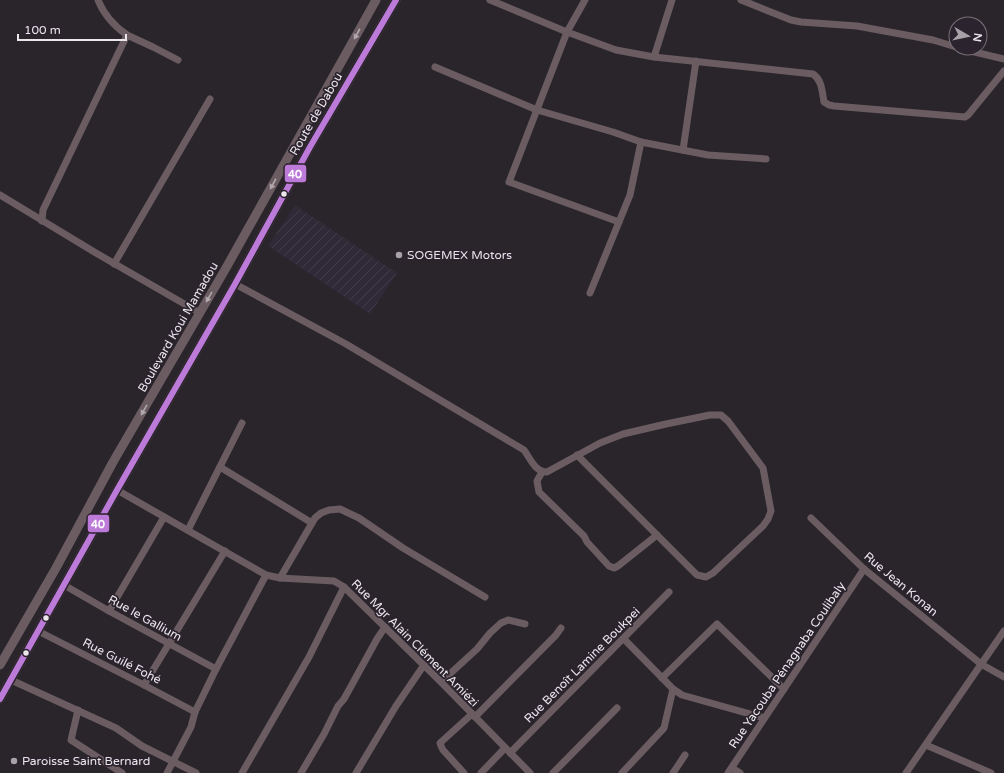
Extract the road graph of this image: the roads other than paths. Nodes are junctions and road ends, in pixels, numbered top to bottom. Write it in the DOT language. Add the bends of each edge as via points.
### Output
graph roads {
  1 [pos="98,0"];
  2 [pos="376,0"];
  3 [pos="396,0"];
  4 [pos="490,0"];
  5 [pos="585,0"];
  6 [pos="672,0"];
  7 [pos="741,0"];
  8 [pos="567,32"];
  9 [pos="127,35"];
  10 [pos="948,45"];
  11 [pos="988,55"];
  12 [pos="654,57"];
  13 [pos="1004,59"];
  14 [pos="178,60"];
  15 [pos="696,61"];
  16 [pos="435,67"];
  17 [pos="1004,71"];
  18 [pos="210,99"];
  19 [pos="537,110"];
  20 [pos="641,142"];
  21 [pos="683,150"];
  22 [pos="766,159"];
  23 [pos="0,195"];
  24 [pos="42,221"];
  25 [pos="619,222"];
  26 [pos="114,264"];
  27 [pos="235,284"];
  28 [pos="590,294"];
  29 [pos="200,313"];
  30 [pos="242,423"];
  31 [pos="577,455"];
  32 [pos="220,467"];
  33 [pos="542,472"];
  34 [pos="117,490"];
  35 [pos="164,517"];
  36 [pos="811,518"];
  37 [pos="312,523"];
  38 [pos="188,530"];
  39 [pos="657,535"];
  40 [pos="225,551"];
  41 [pos="864,568"];
  42 [pos="266,575"];
  43 [pos="280,578"];
  44 [pos="64,586"];
  45 [pos="344,587"];
  46 [pos="669,592"];
  47 [pos="485,597"];
  48 [pos="109,612"];
  49 [pos="525,624"];
  50 [pos="385,627"];
  51 [pos="561,628"];
  52 [pos="38,631"];
  53 [pos="1004,631"];
  54 [pos="624,639"];
  55 [pos="170,644"];
  56 [pos="0,663"];
  57 [pos="981,664"];
  58 [pos="424,665"];
  59 [pos="216,669"];
  60 [pos="1004,677"];
  61 [pos="662,678"];
  62 [pos="10,680"];
  63 [pos="441,682"];
  64 [pos="144,685"];
  65 [pos="673,689"];
  66 [pos="784,689"];
  67 [pos="0,699"];
  68 [pos="617,708"];
  69 [pos="78,710"];
  70 [pos="195,712"];
  71 [pos="473,716"];
  72 [pos="764,718"];
  73 [pos="926,745"];
  74 [pos="507,750"];
  75 [pos="685,755"];
  76 [pos="172,760"];
  77 [pos="730,770"];
  78 [pos="528,772"];
  79 [pos="122,773"];
  80 [pos="167,773"];
  81 [pos="196,773"];
  82 [pos="242,773"];
  83 [pos="301,773"];
  84 [pos="356,773"];
  85 [pos="463,773"];
  86 [pos="481,773"];
  87 [pos="553,773"];
  88 [pos="622,773"];
  89 [pos="673,773"];
  90 [pos="740,773"];
  91 [pos="906,773"];
  92 [pos="991,773"];
  1 -- 9 [label="street" via="102,10 117,28"];
  2 -- 29 [label="main road, Boulevard Koui Mamadou, one-way"];
  3 -- 27 [label="main road, Route de Dabou" via="310,147"];
  4 -- 8 [label="street"];
  5 -- 8 [label="street"];
  6 -- 12 [label="street"];
  7 -- 10 [label="street" via="791,20 857,26"];
  8 -- 12 [label="street" via="616,50"];
  8 -- 19 [label="street"];
  9 -- 14 [label="street"];
  9 -- 24 [label="street" via="43,210"];
  11 -- 13 [label="street"];
  12 -- 15 [label="street"];
  15 -- 17 [label="street" via="813,74 820,81 824,102 829,105 961,117 968,115"];
  15 -- 21 [label="street"];
  16 -- 19 [label="street"];
  18 -- 26 [label="street"];
  19 -- 20 [label="street"];
  19 -- 25 [label="street" via="509,182"];
  20 -- 21 [label="street"];
  20 -- 25 [label="street" via="630,195"];
  21 -- 22 [label="street" via="708,155"];
  23 -- 24 [label="street"];
  24 -- 26 [label="street"];
  25 -- 28 [label="street"];
  26 -- 29 [label="street"];
  27 -- 33 [label="street" via="346,344 524,450"];
  27 -- 34 [label="main road"];
  29 -- 56 [label="main road, Boulevard Koui Mamadou, one-way"];
  30 -- 32 [label="street"];
  31 -- 33 [label="street" via="547,472"];
  31 -- 39 [label="street"];
  31 -- 39 [label="street" via="600,443 643,428 716,414 725,417 763,468 771,511 768,519 706,577 697,575"];
  32 -- 37 [label="street"];
  32 -- 38 [label="street"];
  33 -- 39 [label="street" via="537,481 539,492 584,536 609,566 618,566"];
  34 -- 35 [label="street, Rue Mgr Alain Clément Amiézi"];
  34 -- 44 [label="main road"];
  35 -- 38 [label="street, Rue Mgr Alain Clément Amiézi"];
  35 -- 48 [label="street"];
  36 -- 41 [label="street, Rue Jean Konan"];
  37 -- 43 [label="street"];
  37 -- 47 [label="street" via="321,513 340,509 359,518 403,548"];
  38 -- 40 [label="street, Rue Mgr Alain Clément Amiézi"];
  40 -- 42 [label="street, Rue Mgr Alain Clément Amiézi"];
  40 -- 55 [label="street"];
  41 -- 57 [label="street, Rue Jean Konan"];
  41 -- 66 [label="street, Rue Yacouba Pénagnaba Coulibaly"];
  42 -- 43 [label="street, Rue Mgr Alain Clément Amiézi"];
  42 -- 59 [label="street"];
  43 -- 45 [label="street, Rue Mgr Alain Clément Amiézi" via="334,581"];
  44 -- 48 [label="street, Rue le Gallium"];
  44 -- 52 [label="main road"];
  45 -- 50 [label="street, Rue Mgr Alain Clément Amiézi"];
  45 -- 82 [label="street" via="309,657"];
  46 -- 54 [label="street, Rue Benoît Lamine Boukpei"];
  48 -- 55 [label="street, Rue le Gallium"];
  49 -- 63 [label="street" via="508,620 501,623"];
  50 -- 58 [label="street, Rue Mgr Alain Clément Amiézi"];
  50 -- 83 [label="street"];
  51 -- 71 [label="street"];
  52 -- 62 [label="main road"];
  52 -- 64 [label="street, Rue Guilé Fohé"];
  53 -- 57 [label="street"];
  54 -- 61 [label="street"];
  54 -- 74 [label="street, Rue Benoît Lamine Boukpei"];
  55 -- 59 [label="street, Rue le Gallium"];
  55 -- 64 [label="street"];
  57 -- 60 [label="street, Rue Jean Konan"];
  57 -- 73 [label="street"];
  58 -- 63 [label="street, Rue Mgr Alain Clément Amiézi"];
  58 -- 84 [label="street"];
  59 -- 70 [label="street"];
  61 -- 65 [label="street"];
  61 -- 66 [label="street" via="717,624"];
  62 -- 67 [label="main road"];
  62 -- 69 [label="street"];
  63 -- 71 [label="street, Rue Mgr Alain Clément Amiézi"];
  64 -- 70 [label="street, Rue Guilé Fohé"];
  65 -- 72 [label="street" via="682,695"];
  65 -- 88 [label="street" via="664,728"];
  66 -- 72 [label="street, Rue Yacouba Pénagnaba Coulibaly"];
  68 -- 87 [label="street"];
  69 -- 76 [label="street"];
  69 -- 79 [label="street" via="71,740"];
  70 -- 76 [label="street" via="191,727"];
  71 -- 74 [label="street, Rue Mgr Alain Clément Amiézi"];
  71 -- 85 [label="street" via="440,743"];
  72 -- 77 [label="street, Rue Yacouba Pénagnaba Coulibaly"];
  73 -- 91 [label="street"];
  73 -- 92 [label="street"];
  74 -- 78 [label="street, Rue Mgr Alain Clément Amiézi"];
  74 -- 86 [label="street, Rue Benoît Lamine Boukpei"];
  75 -- 89 [label="street"];
  76 -- 80 [label="street"];
  76 -- 81 [label="street"];
  77 -- 90 [label="street"];
}
